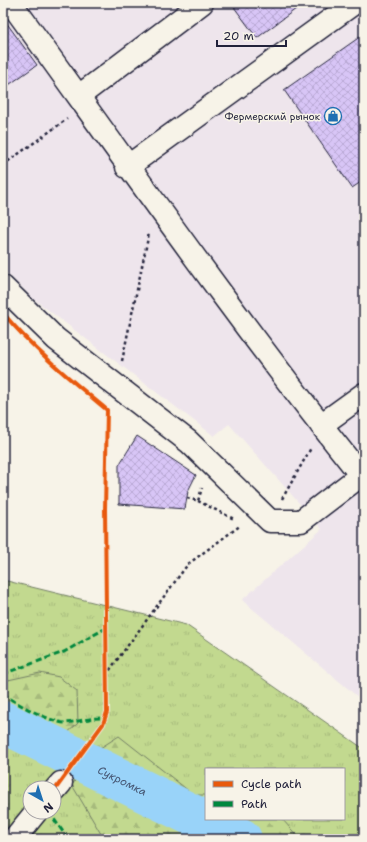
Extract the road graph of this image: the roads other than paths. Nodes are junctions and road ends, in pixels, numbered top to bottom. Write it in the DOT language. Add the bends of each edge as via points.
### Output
graph roads {
  1 [pos="11,3"];
  2 [pos="202,3"];
  3 [pos="354,3"];
  4 [pos="79,96"];
  5 [pos="127,167"];
  6 [pos="3,287"];
  7 [pos="364,394"];
  8 [pos="317,434"];
  9 [pos="363,476"];
  10 [pos="29,820"];
  11 [pos="14,839"];
  1 -- 4 [label="lane"];
  2 -- 4 [label="lane"];
  3 -- 5 [label="lane"];
  4 -- 5 [label="lane"];
  5 -- 8 [label="lane"];
  6 -- 9 [label="lane" via="56,339 189,442 270,521 301,520"];
  7 -- 8 [label="lane"];
  8 -- 9 [label="lane"];
  10 -- 11 [label="lane"];
}
